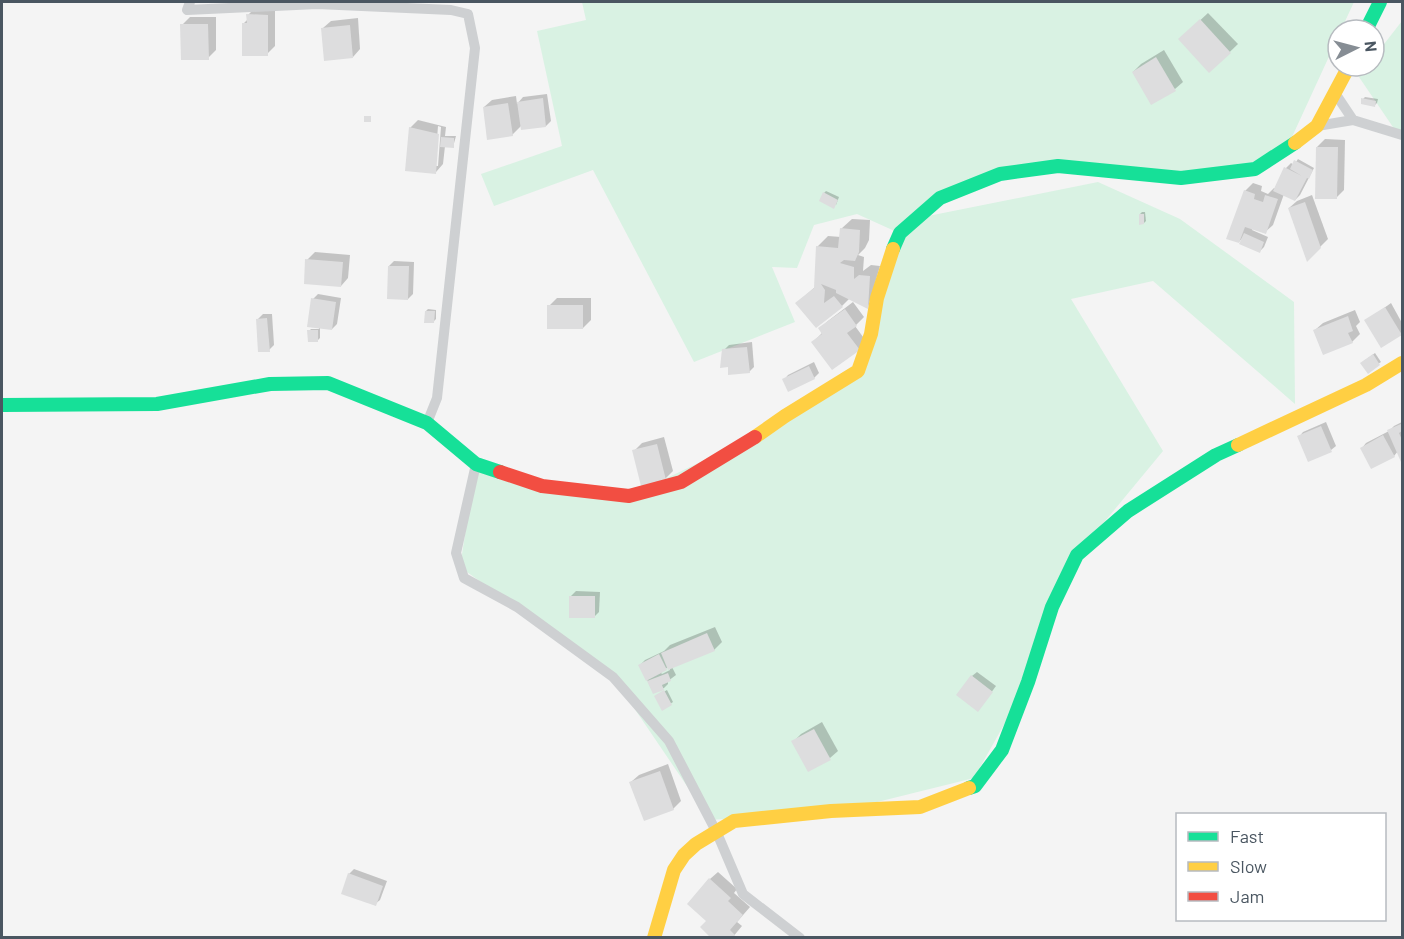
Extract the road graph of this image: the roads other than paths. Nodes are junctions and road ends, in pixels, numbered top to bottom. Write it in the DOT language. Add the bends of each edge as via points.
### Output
graph roads {
  1 [pos="190,2"];
  2 [pos="467,2"];
  3 [pos="1380,2"];
  4 [pos="468,14"];
  5 [pos="1372,18"];
  6 [pos="1343,78"];
  7 [pos="1335,93"];
  8 [pos="1353,120"];
  9 [pos="1317,126"];
  10 [pos="1402,135"];
  11 [pos="1402,363"];
  12 [pos="2,405"];
  13 [pos="427,423"];
  14 [pos="476,464"];
  15 [pos="717,833"];
  16 [pos="654,938"];
  17 [pos="800,938"];
  1 -- 4 [label="street" via="187,10 317,4"];
  2 -- 4 [label="street"];
  3 -- 5 [label="street"];
  4 -- 13 [label="street" via="475,48 437,398"];
  6 -- 7 [label="street"];
  7 -- 8 [label="street"];
  7 -- 9 [label="street"];
  8 -- 9 [label="street"];
  8 -- 10 [label="street"];
  9 -- 14 [label="street" via="1256,169 1181,178 1058,166 1000,174 940,198 900,233 887,264 858,371 681,482 629,496 542,486"];
  11 -- 15 [label="street" via="1366,385 1216,455 1128,511 1077,555 1052,607 1002,750 975,786 920,807 734,821"];
  12 -- 13 [label="street" via="157,404 270,384 328,383"];
  13 -- 14 [label="street"];
  14 -- 15 [label="street" via="456,553 464,578 518,608 613,677 669,741"];
  15 -- 16 [label="street" via="696,844 674,870"];
  15 -- 17 [label="street" via="743,894"];
}
